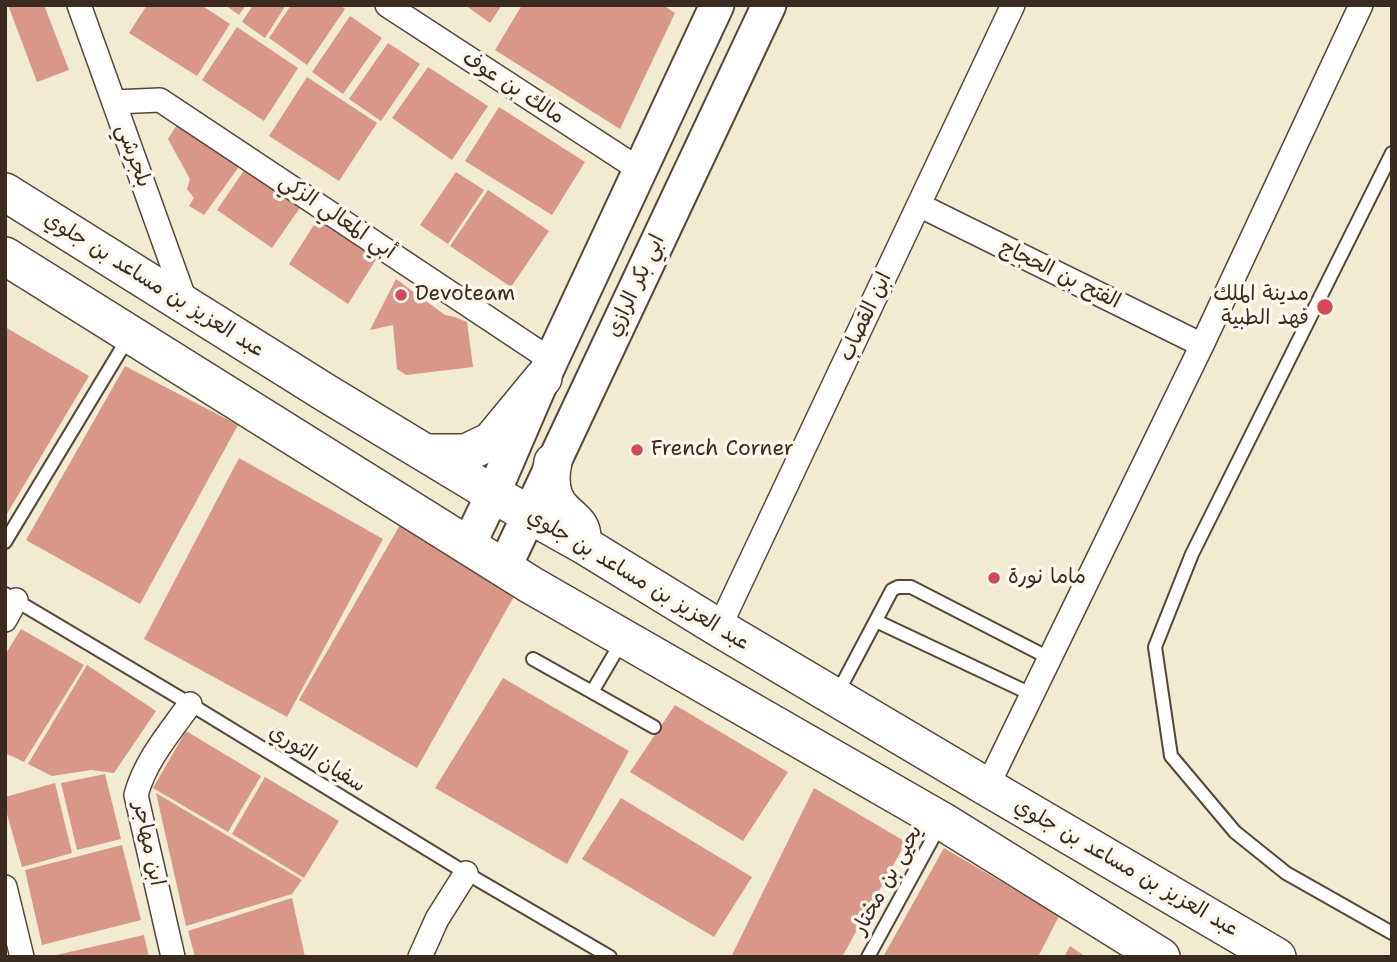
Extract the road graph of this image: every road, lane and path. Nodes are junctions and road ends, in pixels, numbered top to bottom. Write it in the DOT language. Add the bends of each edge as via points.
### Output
graph roads {
  1 [pos="79,5"];
  2 [pos="387,5"];
  3 [pos="717,5"];
  4 [pos="769,5"];
  5 [pos="1013,5"];
  6 [pos="1361,5"];
  7 [pos="114,102"];
  8 [pos="1392,153"];
  9 [pos="640,170"];
  10 [pos="5,192"];
  11 [pos="919,205"];
  12 [pos="5,256"];
  13 [pos="187,306"];
  14 [pos="130,335"];
  15 [pos="1202,345"];
  16 [pos="547,369"];
  17 [pos="427,453"];
  18 [pos="553,462"];
  19 [pos="493,494"];
  20 [pos="528,515"];
  21 [pos="5,542"];
  22 [pos="582,544"];
  23 [pos="468,546"];
  24 [pos="504,568"];
  25 [pos="9,605"];
  26 [pos="876,621"];
  27 [pos="719,628"];
  28 [pos="624,638"];
  29 [pos="533,659"];
  30 [pos="1049,659"];
  31 [pos="592,692"];
  32 [pos="1031,694"];
  33 [pos="836,696"];
  34 [pos="190,704"];
  35 [pos="654,727"];
  36 [pos="987,787"];
  37 [pos="942,821"];
  38 [pos="466,873"];
  39 [pos="5,887"];
  40 [pos="10,927"];
  41 [pos="1392,933"];
  42 [pos="22,957"];
  43 [pos="173,957"];
  44 [pos="420,957"];
  45 [pos="610,957"];
  46 [pos="868,957"];
  47 [pos="1161,957"];
  48 [pos="1278,957"];
  1 -- 7 [label="street, بلجرشي"];
  2 -- 9 [label="street, مالك بن عوف"];
  3 -- 9 [label="street"];
  4 -- 18 [label="street, ابي بكر الرازي"];
  5 -- 11 [label="street, ابن القصاب"];
  6 -- 15 [label="street"];
  7 -- 13 [label="street, بلجرشي"];
  7 -- 16 [label="street, أبي المعالي الزكي" via="160,100"];
  8 -- 41 [label="lane" via="1192,554 1155,646 1171,756 1235,832 1276,865"];
  9 -- 16 [label="street"];
  10 -- 13 [label="main road, عبد العزيز بن مساعد بن جلوي"];
  11 -- 15 [label="street, الفتح بن الحجاج"];
  11 -- 27 [label="street, ابن القصاب"];
  12 -- 14 [label="main road"];
  13 -- 17 [label="main road, عبد العزيز بن مساعد بن جلوي"];
  14 -- 21 [label="lane"];
  14 -- 23 [label="main road"];
  15 -- 30 [label="street"];
  16 -- 17 [label="main road" via="491,441 466,453"];
  16 -- 19 [label="street"];
  17 -- 19 [label="main road, عبد العزيز بن مساعد بن جلوي"];
  18 -- 20 [label="street, ابي بكر الرازي"];
  18 -- 22 [label="main road" via="551,487 562,509 580,525"];
  19 -- 20 [label="main road, عبد العزيز بن مساعد بن جلوي"];
  19 -- 23 [label="street"];
  20 -- 22 [label="main road, عبد العزيز بن مساعد بن جلوي"];
  20 -- 24 [label="street, ابي بكر الرازي"];
  22 -- 27 [label="main road, عبد العزيز بن مساعد بن جلوي"];
  23 -- 24 [label="main road"];
  24 -- 28 [label="main road"];
  25 -- 34 [label="lane, سفيان الثوري"];
  26 -- 30 [label="lane" via="892,590 911,587"];
  26 -- 32 [label="lane"];
  26 -- 33 [label="lane"];
  27 -- 33 [label="main road, عبد العزيز بن مساعد بن جلوي"];
  28 -- 31 [label="lane"];
  28 -- 37 [label="main road"];
  29 -- 31 [label="lane"];
  30 -- 32 [label="street"];
  31 -- 35 [label="lane"];
  32 -- 36 [label="street"];
  33 -- 36 [label="main road, عبد العزيز بن مساعد بن جلوي"];
  34 -- 38 [label="lane, سفيان الثوري"];
  34 -- 43 [label="street, ابن مهاجر" via="160,746 136,795"];
  36 -- 48 [label="main road, عبد العزيز بن مساعد بن جلوي"];
  37 -- 46 [label="lane, يحيى بن مختار"];
  37 -- 47 [label="main road"];
  38 -- 44 [label="street"];
  38 -- 45 [label="lane, سفيان الثوري"];
  39 -- 40 [label="street"];
  40 -- 42 [label="street"];
}
